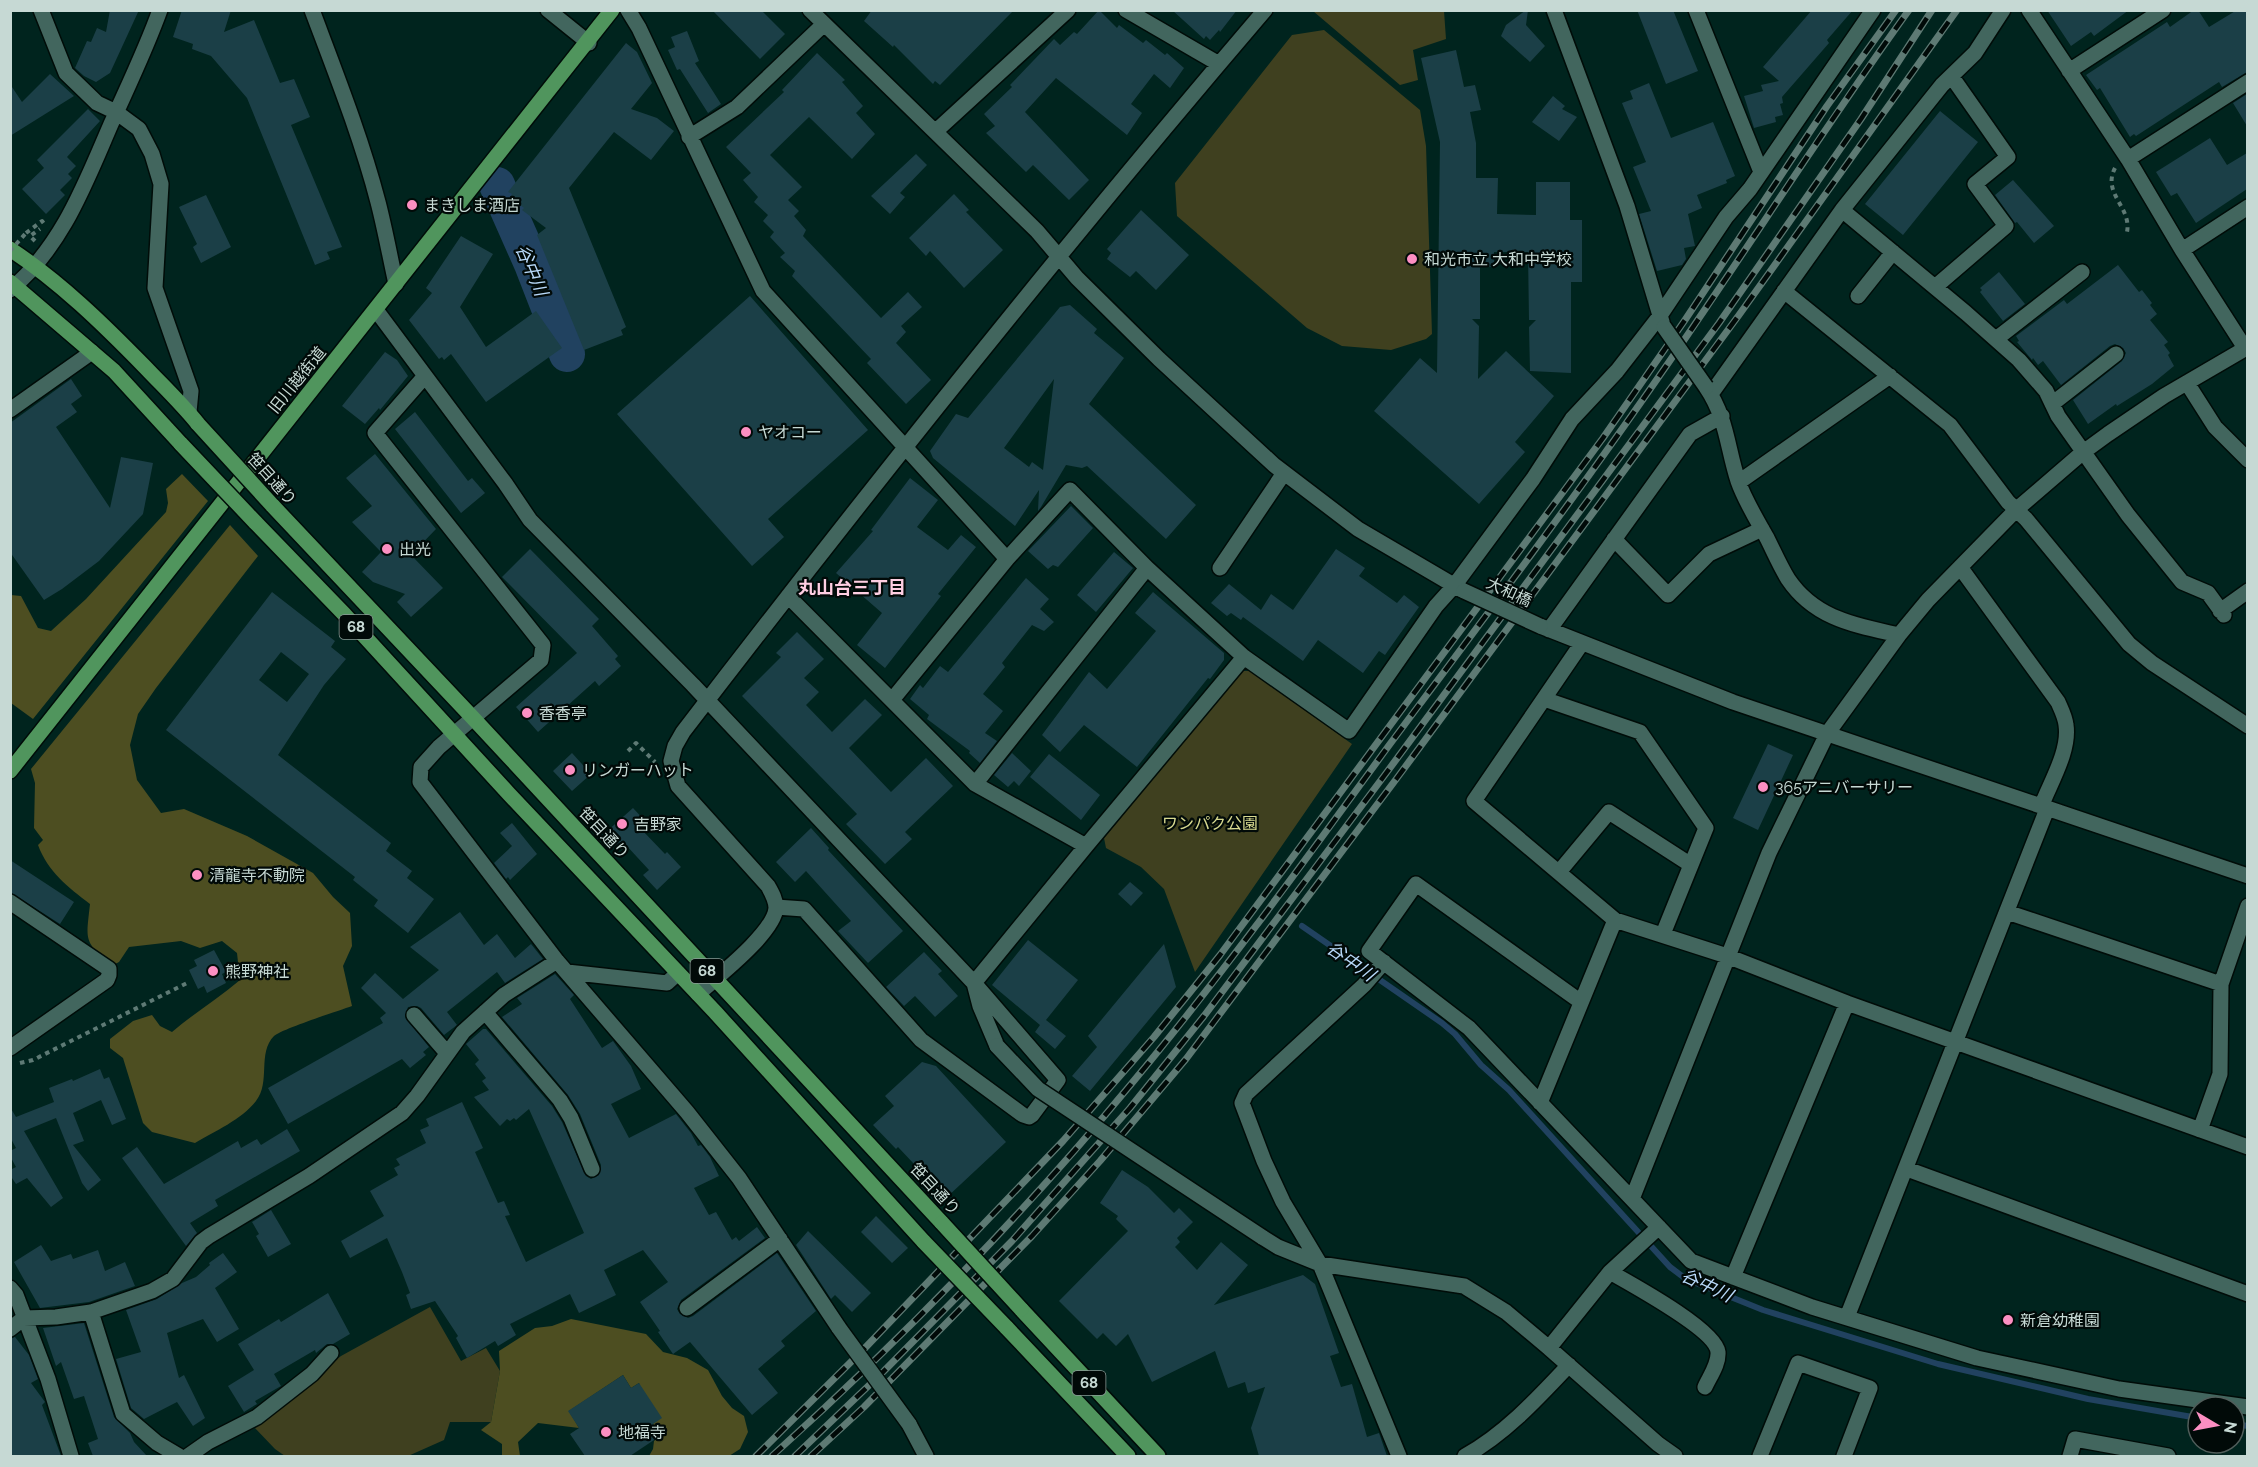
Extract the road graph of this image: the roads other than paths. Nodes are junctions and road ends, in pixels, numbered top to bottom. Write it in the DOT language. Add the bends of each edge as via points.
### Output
graph roads {
  1 [pos="40,10"];
  2 [pos="160,10"];
  3 [pos="312,10"];
  4 [pos="548,10"];
  5 [pos="612,10"];
  6 [pos="628,10"];
  7 [pos="810,10"];
  8 [pos="1068,10"];
  9 [pos="1126,10"];
  10 [pos="1265,10"];
  11 [pos="1554,10"];
  12 [pos="1696,10"];
  13 [pos="1873,10"];
  14 [pos="2003,10"];
  15 [pos="2029,10"];
  16 [pos="2163,10"];
  17 [pos="824,24"];
  18 [pos="589,42"];
  19 [pos="1219,64"];
  20 [pos="2069,71"];
  21 [pos="1952,77"];
  22 [pos="2247,82"];
  23 [pos="116,112"];
  24 [pos="936,131"];
  25 [pos="690,136"];
  26 [pos="2123,162"];
  27 [pos="1761,172"];
  28 [pos="2247,207"];
  29 [pos="1842,210"];
  30 [pos="10,250"];
  31 [pos="2182,250"];
  32 [pos="1893,252"];
  33 [pos="1059,255"];
  34 [pos="36,266"];
  35 [pos="2082,272"];
  36 [pos="396,284"];
  37 [pos="12,286"];
  38 [pos="1935,287"];
  39 [pos="1784,291"];
  40 [pos="1858,296"];
  41 [pos="376,310"];
  42 [pos="1662,322"];
  43 [pos="1996,339"];
  44 [pos="2246,348"];
  45 [pos="92,352"];
  46 [pos="2116,354"];
  47 [pos="425,376"];
  48 [pos="1890,376"];
  49 [pos="2187,383"];
  50 [pos="1708,390"];
  51 [pos="2052,404"];
  52 [pos="10,410"];
  53 [pos="1722,416"];
  54 [pos="194,418"];
  55 [pos="906,447"];
  56 [pos="2082,453"];
  57 [pos="2247,460"];
  58 [pos="1284,473"];
  59 [pos="1739,482"];
  60 [pos="2017,509"];
  61 [pos="1762,529"];
  62 [pos="1614,539"];
  63 [pos="1007,559"];
  64 [pos="1960,567"];
  65 [pos="1147,568"];
  66 [pos="1220,568"];
  67 [pos="1459,588"];
  68 [pos="2247,591"];
  69 [pos="788,596"];
  70 [pos="1544,628"];
  71 [pos="1899,635"];
  72 [pos="1582,643"];
  73 [pos="1244,657"];
  74 [pos="1544,699"];
  75 [pos="707,700"];
  76 [pos="892,700"];
  77 [pos="473,718"];
  78 [pos="2247,726"];
  79 [pos="454,734"];
  80 [pos="1827,734"];
  81 [pos="10,771"];
  82 [pos="975,784"];
  83 [pos="2044,808"];
  84 [pos="1086,846"];
  85 [pos="1691,865"];
  86 [pos="1559,872"];
  87 [pos="2247,876"];
  88 [pos="10,902"];
  89 [pos="2247,906"];
  90 [pos="776,907"];
  91 [pos="2007,912"];
  92 [pos="1615,920"];
  93 [pos="1663,934"];
  94 [pos="1727,956"];
  95 [pos="1384,962"];
  96 [pos="562,967"];
  97 [pos="678,973"];
  98 [pos="715,979"];
  99 [pos="974,983"];
  100 [pos="2221,984"];
  101 [pos="698,994"];
  102 [pos="1581,1002"];
  103 [pos="1847,1003"];
  104 [pos="485,1012"];
  105 [pos="414,1015"];
  106 [pos="1956,1043"];
  107 [pos="10,1048"];
  108 [pos="447,1053"];
  109 [pos="1540,1103"];
  110 [pos="2200,1130"];
  111 [pos="2247,1147"];
  112 [pos="592,1169"];
  113 [pos="1906,1169"];
  114 [pos="1632,1199"];
  115 [pos="1655,1231"];
  116 [pos="780,1239"];
  117 [pos="1320,1264"];
  118 [pos="1610,1272"];
  119 [pos="1733,1277"];
  120 [pos="10,1288"];
  121 [pos="2247,1294"];
  122 [pos="687,1308"];
  123 [pos="91,1312"];
  124 [pos="1847,1317"];
  125 [pos="24,1318"];
  126 [pos="10,1329"];
  127 [pos="1549,1348"];
  128 [pos="331,1353"];
  129 [pos="1569,1365"];
  130 [pos="1705,1387"];
  131 [pos="2247,1407"];
  132 [pos="71,1456"];
  133 [pos="179,1456"];
  134 [pos="188,1456"];
  135 [pos="923,1456"];
  136 [pos="1128,1456"];
  137 [pos="1158,1456"];
  138 [pos="1399,1456"];
  139 [pos="1465,1456"];
  140 [pos="1675,1456"];
  141 [pos="1760,1456"];
  142 [pos="1844,1456"];
  143 [pos="2070,1456"];
  144 [pos="2168,1456"];
  1 -- 23 [label="street" via="66,73 97,103"];
  2 -- 23 [label="street"];
  3 -- 36 [label="street" via="366,161"];
  4 -- 18 [label="street"];
  5 -- 18 [label="main road, 旧川越街道"];
  6 -- 25 [label="street"];
  7 -- 17 [label="street, 大和橋"];
  8 -- 24 [label="street"];
  9 -- 19 [label="street"];
  10 -- 19 [label="street"];
  11 -- 42 [label="street" via="1628,206"];
  12 -- 27 [label="street"];
  13 -- 27 [label="street"];
  14 -- 21 [label="street" via="1975,53"];
  15 -- 20 [label="street"];
  16 -- 20 [label="street"];
  17 -- 24 [label="street, 大和橋"];
  17 -- 25 [label="street" via="737,107"];
  18 -- 36 [label="main road, 旧川越街道"];
  19 -- 33 [label="street"];
  20 -- 26 [label="street"];
  21 -- 29 [label="street"];
  21 -- 38 [label="street" via="2008,157 1975,184 2006,226"];
  22 -- 26 [label="street"];
  23 -- 34 [label="street" via="78,199"];
  23 -- 54 [label="street" via="139,129 161,184 155,288 191,391"];
  24 -- 33 [label="street, 大和橋"];
  25 -- 55 [label="street" via="763,291"];
  26 -- 31 [label="street"];
  27 -- 42 [label="street" via="1726,217"];
  28 -- 31 [label="street"];
  29 -- 32 [label="street"];
  29 -- 39 [label="street"];
  30 -- 34 [label="main road, 笹目通り / 68"];
  31 -- 44 [label="street"];
  32 -- 38 [label="street"];
  32 -- 40 [label="street"];
  33 -- 55 [label="street"];
  33 -- 58 [label="street, 大和橋" via="1159,359"];
  34 -- 37 [label="street"];
  34 -- 54 [label="main road, 笹目通り / 68" via="69,293"];
  35 -- 43 [label="street"];
  36 -- 41 [label="main road, 旧川越街道"];
  37 -- 45 [label="main road, 68"];
  38 -- 43 [label="street"];
  39 -- 48 [label="street"];
  39 -- 50 [label="street"];
  41 -- 47 [label="street"];
  41 -- 81 [label="main road, 旧川越街道"];
  42 -- 50 [label="street, bridge"];
  42 -- 67 [label="street" via="1572,419"];
  43 -- 51 [label="street" via="2046,391"];
  44 -- 49 [label="street"];
  45 -- 52 [label="street"];
  45 -- 79 [label="main road, 68, bridge"];
  46 -- 51 [label="street"];
  47 -- 75 [label="street" via="530,520"];
  47 -- 77 [label="street" via="375,433 543,645 541,660"];
  48 -- 59 [label="street"];
  48 -- 60 [label="street" via="1950,425"];
  49 -- 56 [label="street"];
  49 -- 57 [label="street" via="2215,427"];
  50 -- 53 [label="street"];
  51 -- 56 [label="street"];
  53 -- 59 [label="street"];
  53 -- 62 [label="street" via="1690,434"];
  54 -- 77 [label="main road, 笹目通り / 68, bridge"];
  55 -- 63 [label="street"];
  55 -- 69 [label="street"];
  56 -- 60 [label="street"];
  56 -- 68 [label="street" via="2182,582 2208,593 2222,613"];
  58 -- 66 [label="street"];
  58 -- 67 [label="street, 大和橋" via="1358,529"];
  59 -- 61 [label="street"];
  60 -- 64 [label="street"];
  60 -- 78 [label="street" via="2129,644"];
  61 -- 62 [label="street" via="1709,554 1668,595"];
  61 -- 71 [label="street" via="1788,578 1818,610 1843,622"];
  62 -- 70 [label="street"];
  63 -- 65 [label="street" via="1070,490"];
  63 -- 76 [label="street"];
  64 -- 71 [label="street"];
  64 -- 83 [label="street" via="2064,715 2064,750"];
  65 -- 73 [label="street"];
  65 -- 82 [label="street"];
  67 -- 70 [label="street, 大和橋, bridge"];
  67 -- 73 [label="street" via="1436,606 1349,731"];
  69 -- 75 [label="street"];
  69 -- 76 [label="street"];
  70 -- 72 [label="street, 大和橋"];
  71 -- 80 [label="street"];
  72 -- 74 [label="street"];
  72 -- 80 [label="street, 大和橋"];
  73 -- 84 [label="street"];
  74 -- 85 [label="street" via="1640,732 1706,828"];
  74 -- 86 [label="street" via="1474,801"];
  75 -- 90 [label="street" via="675,746 671,761 678,786 768,886"];
  75 -- 99 [label="street"];
  76 -- 82 [label="street"];
  77 -- 79 [label="street"];
  77 -- 98 [label="main road, 笹目通り / 68"];
  79 -- 96 [label="street" via="421,767 420,782"];
  79 -- 97 [label="main road, 68"];
  80 -- 83 [label="street, 大和橋"];
  80 -- 94 [label="street" via="1768,853"];
  82 -- 84 [label="street"];
  83 -- 87 [label="street, 大和橋"];
  83 -- 91 [label="street"];
  84 -- 99 [label="street"];
  85 -- 86 [label="street" via="1609,812"];
  85 -- 93 [label="street"];
  86 -- 92 [label="street"];
  88 -- 107 [label="street" via="109,969 110,975"];
  89 -- 100 [label="street"];
  90 -- 98 [label="street" via="764,933"];
  90 -- 99 [label="street" via="804,909 921,1040 1029,1117 1058,1080"];
  91 -- 100 [label="street"];
  91 -- 106 [label="street"];
  92 -- 93 [label="street"];
  92 -- 102 [label="street"];
  93 -- 94 [label="street"];
  94 -- 103 [label="street"];
  94 -- 114 [label="street"];
  95 -- 102 [label="street" via="1369,951 1416,884"];
  95 -- 109 [label="street" via="1469,1028"];
  95 -- 117 [label="street" via="1245,1094 1242,1103 1283,1202"];
  96 -- 97 [label="street" via="667,983"];
  96 -- 104 [label="street" via="504,995"];
  96 -- 116 [label="street" via="687,1112"];
  97 -- 101 [label="main road, 68"];
  98 -- 101 [label="street"];
  98 -- 137 [label="main road, 笹目通り / 68, bridge"];
  99 -- 117 [label="street, bridge" via="997,1046 1038,1089 1278,1247"];
  100 -- 110 [label="street" via="2220,1074"];
  101 -- 136 [label="main road, 68, bridge" via="924,1242"];
  102 -- 109 [label="street"];
  103 -- 106 [label="street"];
  103 -- 119 [label="street"];
  104 -- 108 [label="street"];
  104 -- 112 [label="street" via="560,1100"];
  105 -- 108 [label="street"];
  106 -- 110 [label="street"];
  106 -- 113 [label="street"];
  108 -- 123 [label="street" via="402,1113 309,1176 209,1236 173,1278 152,1291"];
  109 -- 114 [label="street"];
  110 -- 111 [label="street"];
  113 -- 121 [label="street"];
  113 -- 124 [label="street"];
  114 -- 115 [label="street"];
  115 -- 118 [label="street"];
  115 -- 119 [label="street" via="1691,1261"];
  116 -- 122 [label="street"];
  116 -- 135 [label="street, bridge" via="909,1424"];
  117 -- 127 [label="street" via="1464,1286 1506,1312"];
  117 -- 138 [label="street"];
  118 -- 127 [label="street"];
  118 -- 130 [label="street" via="1680,1314 1712,1339 1718,1350 1717,1363"];
  119 -- 124 [label="street"];
  120 -- 125 [label="street"];
  123 -- 125 [label="street"];
  123 -- 133 [label="street" via="123,1414"];
  124 -- 131 [label="street" via="1999,1363 2119,1389"];
  125 -- 126 [label="street"];
  125 -- 132 [label="street" via="48,1379"];
  127 -- 129 [label="street"];
  128 -- 134 [label="street" via="312,1374 257,1417"];
  129 -- 139 [label="street" via="1510,1423"];
  129 -- 140 [label="street"];
  141 -- 142 [label="street" via="1798,1363 1870,1388"];
  143 -- 144 [label="street" via="2075,1439"];
}
